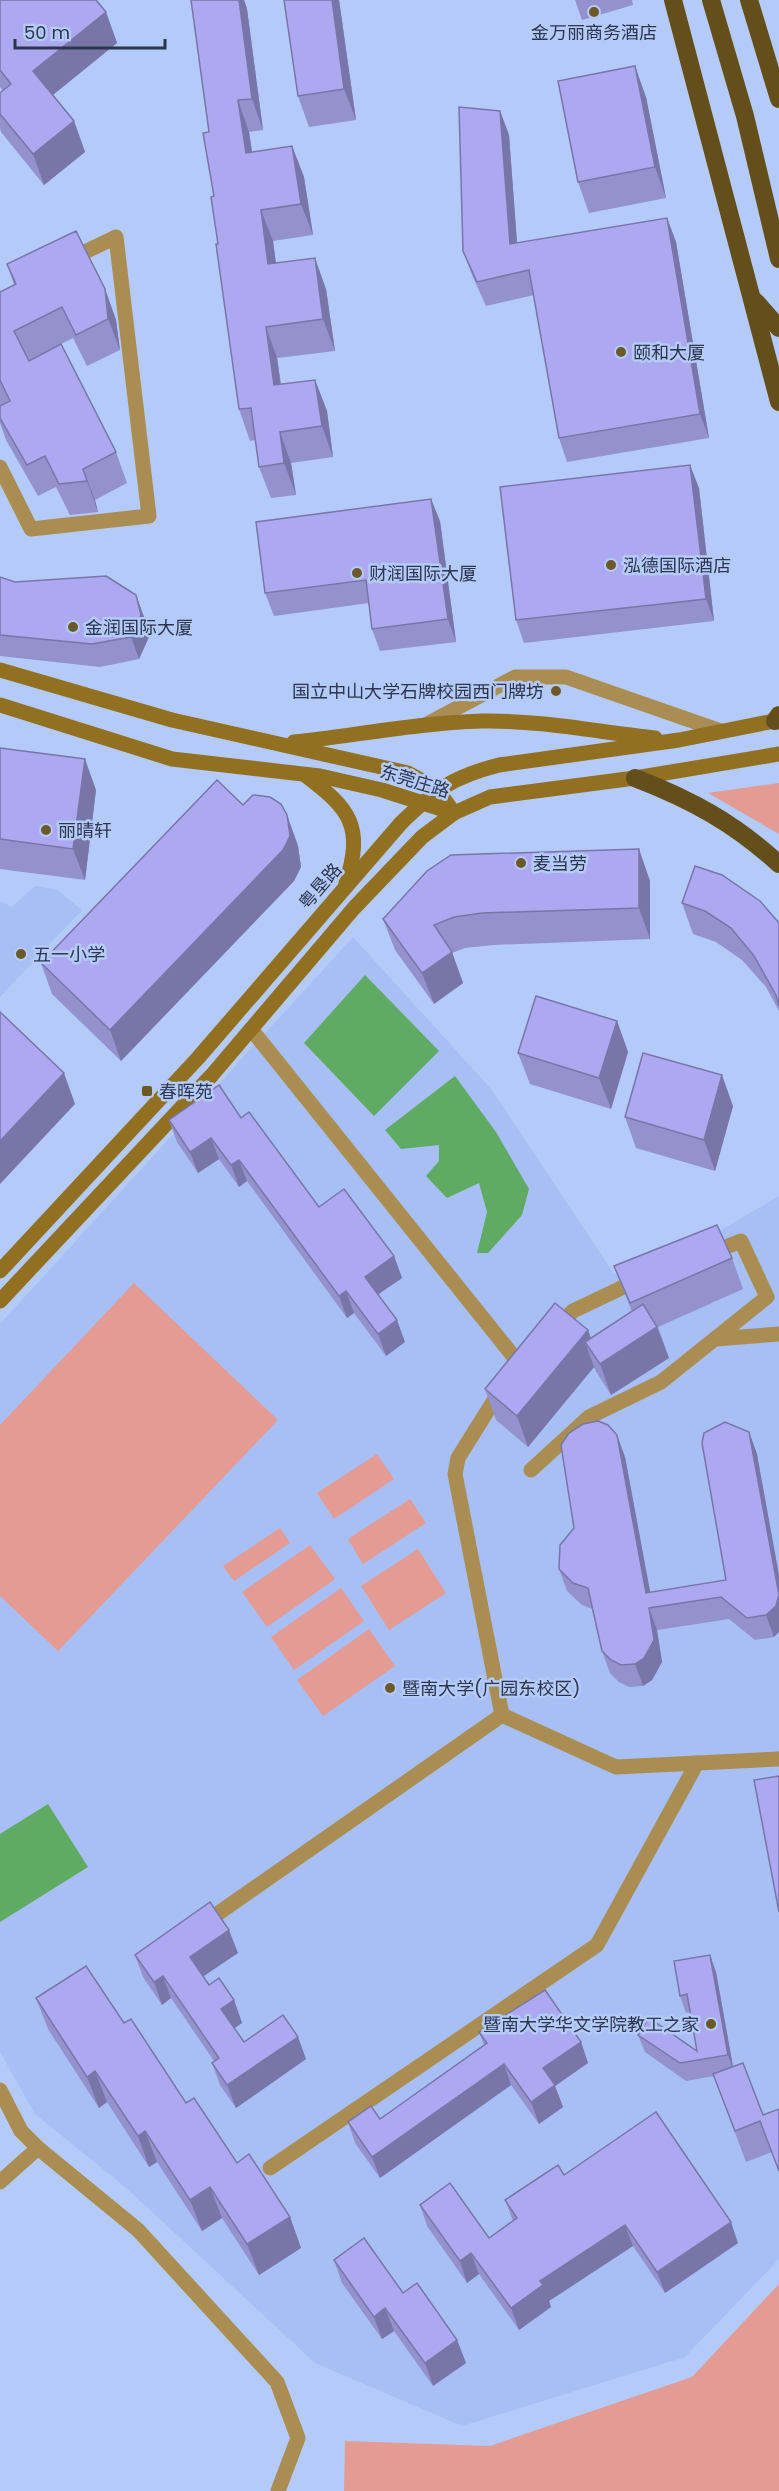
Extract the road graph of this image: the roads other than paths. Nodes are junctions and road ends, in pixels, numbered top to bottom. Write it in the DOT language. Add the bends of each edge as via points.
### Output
graph roads {
  1 [pos="673,0"];
  2 [pos="711,0"];
  3 [pos="749,0"];
  4 [pos="779,99"];
  5 [pos="779,258"];
  6 [pos="53,268"];
  7 [pos="752,298"];
  8 [pos="779,328"];
  9 [pos="779,402"];
  10 [pos="0,467"];
  11 [pos="0,670"];
  12 [pos="0,705"];
  13 [pos="778,719"];
  14 [pos="428,724"];
  15 [pos="721,731"];
  16 [pos="679,740"];
  17 [pos="282,744"];
  18 [pos="779,754"];
  19 [pos="303,773"];
  20 [pos="635,778"];
  21 [pos="437,789"];
  22 [pos="422,803"];
  23 [pos="453,813"];
  24 [pos="779,864"];
  25 [pos="345,888"];
  26 [pos="252,1029"];
  27 [pos="689,1261"];
  28 [pos="0,1271"];
  29 [pos="648,1276"];
  30 [pos="0,1301"];
  31 [pos="779,1334"];
  32 [pos="715,1339"];
  33 [pos="542,1340"];
  34 [pos="531,1470"];
  35 [pos="502,1715"];
  36 [pos="779,1759"];
  37 [pos="697,1763"];
  38 [pos="195,1930"];
  39 [pos="0,2090"];
  40 [pos="38,2148"];
  41 [pos="270,2168"];
  42 [pos="0,2182"];
  43 [pos="278,2491"];
  1 -- 7 [label="highway"];
  2 -- 5 [label="highway" via="745,116"];
  3 -- 4 [label="highway"];
  6 -- 10 [label="street" via="116,237 149,516 30,529"];
  7 -- 8 [label="highway"];
  7 -- 9 [label="highway"];
  11 -- 17 [label="main road, 东莞庄路" via="172,720"];
  12 -- 19 [label="main road, 东莞庄路" via="172,759"];
  13 -- 15 [label="main road, 粤垦路"];
  14 -- 15 [label="street" via="515,677 566,677"];
  14 -- 16 [label="main road" via="540,724"];
  14 -- 17 [label="main road"];
  15 -- 16 [label="main road, 粤垦路"];
  16 -- 21 [label="main road, 粤垦路" via="499,765 470,772"];
  17 -- 21 [label="main road, 东莞庄路" via="408,772"];
  18 -- 20 [label="main road"];
  19 -- 22 [label="main road, 东莞庄路"];
  19 -- 25 [label="main road" via="337,800 351,825 354,846"];
  20 -- 23 [label="main road" via="490,797"];
  20 -- 24 [label="highway" via="705,808 749,837"];
  21 -- 22 [label="main road, 粤垦路"];
  21 -- 23 [label="main road, 东莞庄路"];
  22 -- 23 [label="main road, 东莞庄路"];
  22 -- 25 [label="main road, 粤垦路"];
  23 -- 26 [label="main road" via="422,837 354,908"];
  25 -- 28 [label="main road, 粤垦路" via="198,1058"];
  26 -- 30 [label="main road"];
  26 -- 35 [label="street" via="522,1358 458,1458 455,1473"];
  27 -- 32 [label="street" via="741,1242 766,1298"];
  29 -- 33 [label="street" via="573,1311"];
  31 -- 32 [label="street"];
  32 -- 34 [label="street" via="661,1382 589,1417"];
  35 -- 37 [label="street" via="616,1767"];
  35 -- 38 [label="street"];
  36 -- 37 [label="street"];
  37 -- 41 [label="street" via="597,1945"];
  39 -- 40 [label="street" via="21,2131"];
  40 -- 42 [label="street"];
  40 -- 43 [label="street" via="138,2230 278,2382 298,2439"];
}
